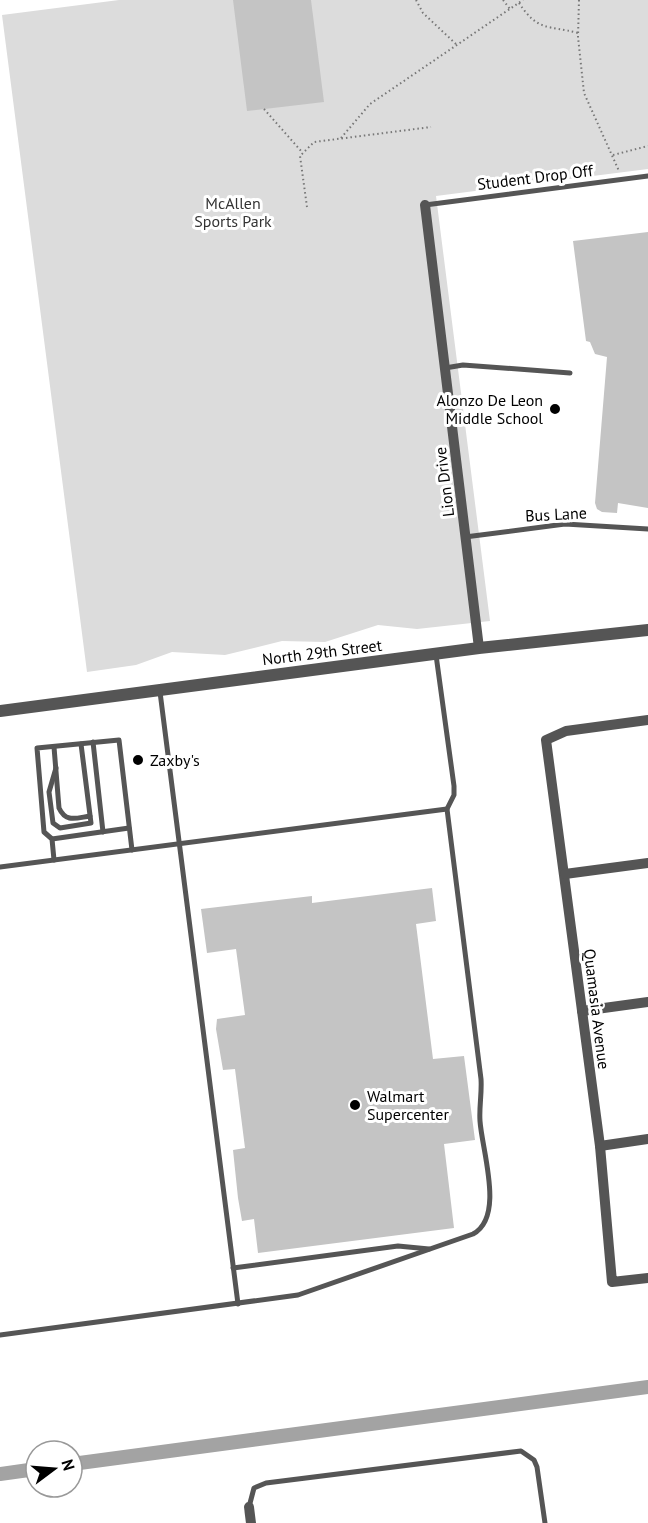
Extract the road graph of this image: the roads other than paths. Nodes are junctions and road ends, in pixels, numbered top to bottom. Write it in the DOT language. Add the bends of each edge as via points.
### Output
graph roads {
  1 [pos="648,176"];
  2 [pos="425,205"];
  3 [pos="445,368"];
  4 [pos="570,373"];
  5 [pos="648,529"];
  6 [pos="465,537"];
  7 [pos="648,630"];
  8 [pos="479,648"];
  9 [pos="436,654"];
  10 [pos="160,690"];
  11 [pos="0,711"];
  12 [pos="648,720"];
  13 [pos="93,742"];
  14 [pos="81,744"];
  15 [pos="54,747"];
  16 [pos="56,768"];
  17 [pos="447,809"];
  18 [pos="90,816"];
  19 [pos="129,828"];
  20 [pos="103,832"];
  21 [pos="52,839"];
  22 [pos="179,844"];
  23 [pos="132,850"];
  24 [pos="54,860"];
  25 [pos="648,863"];
  26 [pos="0,867"];
  27 [pos="565,874"];
  28 [pos="648,1002"];
  29 [pos="582,1011"];
  30 [pos="648,1140"];
  31 [pos="600,1146"];
  32 [pos="431,1249"];
  33 [pos="233,1268"];
  34 [pos="648,1278"];
  35 [pos="238,1304"];
  36 [pos="0,1335"];
  37 [pos="249,1507"];
  38 [pos="251,1523"];
  39 [pos="545,1523"];
  1 -- 2 [label="lane, Student Drop Off"];
  2 -- 3 [label="street, Lion Drive"];
  3 -- 4 [label="lane" via="463,364"];
  3 -- 6 [label="street, Lion Drive"];
  5 -- 6 [label="lane, Bus Lane" via="565,524"];
  6 -- 8 [label="street, Lion Drive"];
  7 -- 8 [label="street, North 29th Street"];
  8 -- 9 [label="street, North 29th Street"];
  9 -- 10 [label="street, North 29th Street"];
  9 -- 17 [label="lane" via="454,786"];
  10 -- 11 [label="street, North 29th Street"];
  10 -- 22 [label="lane"];
  12 -- 27 [label="street, Quamasia Avenue" via="566,731 546,740"];
  13 -- 14 [label="lane"];
  13 -- 19 [label="lane" via="119,740"];
  13 -- 20 [label="lane"];
  14 -- 15 [label="lane"];
  14 -- 18 [label="lane"];
  15 -- 16 [label="lane"];
  15 -- 21 [label="lane" via="37,748 45,832"];
  16 -- 18 [label="lane" via="63,816"];
  16 -- 18 [label="lane" via="49,792 53,823 60,828 91,823"];
  17 -- 22 [label="lane"];
  17 -- 32 [label="lane" via="481,1079 480,1120 490,1202 481,1230"];
  19 -- 20 [label="lane"];
  19 -- 23 [label="lane"];
  20 -- 21 [label="lane"];
  21 -- 24 [label="lane"];
  22 -- 23 [label="lane"];
  22 -- 33 [label="lane"];
  23 -- 24 [label="lane"];
  24 -- 26 [label="lane"];
  25 -- 27 [label="street"];
  27 -- 29 [label="street, Quamasia Avenue"];
  28 -- 29 [label="street"];
  29 -- 31 [label="street, Quamasia Avenue"];
  30 -- 31 [label="street"];
  31 -- 34 [label="street, Quamasia Avenue" via="612,1282"];
  32 -- 33 [label="lane" via="398,1246"];
  32 -- 35 [label="lane" via="305,1293"];
  33 -- 35 [label="lane"];
  35 -- 36 [label="lane"];
  37 -- 38 [label="street"];
  37 -- 39 [label="lane" via="254,1488 267,1483 521,1451 537,1467"];
}
